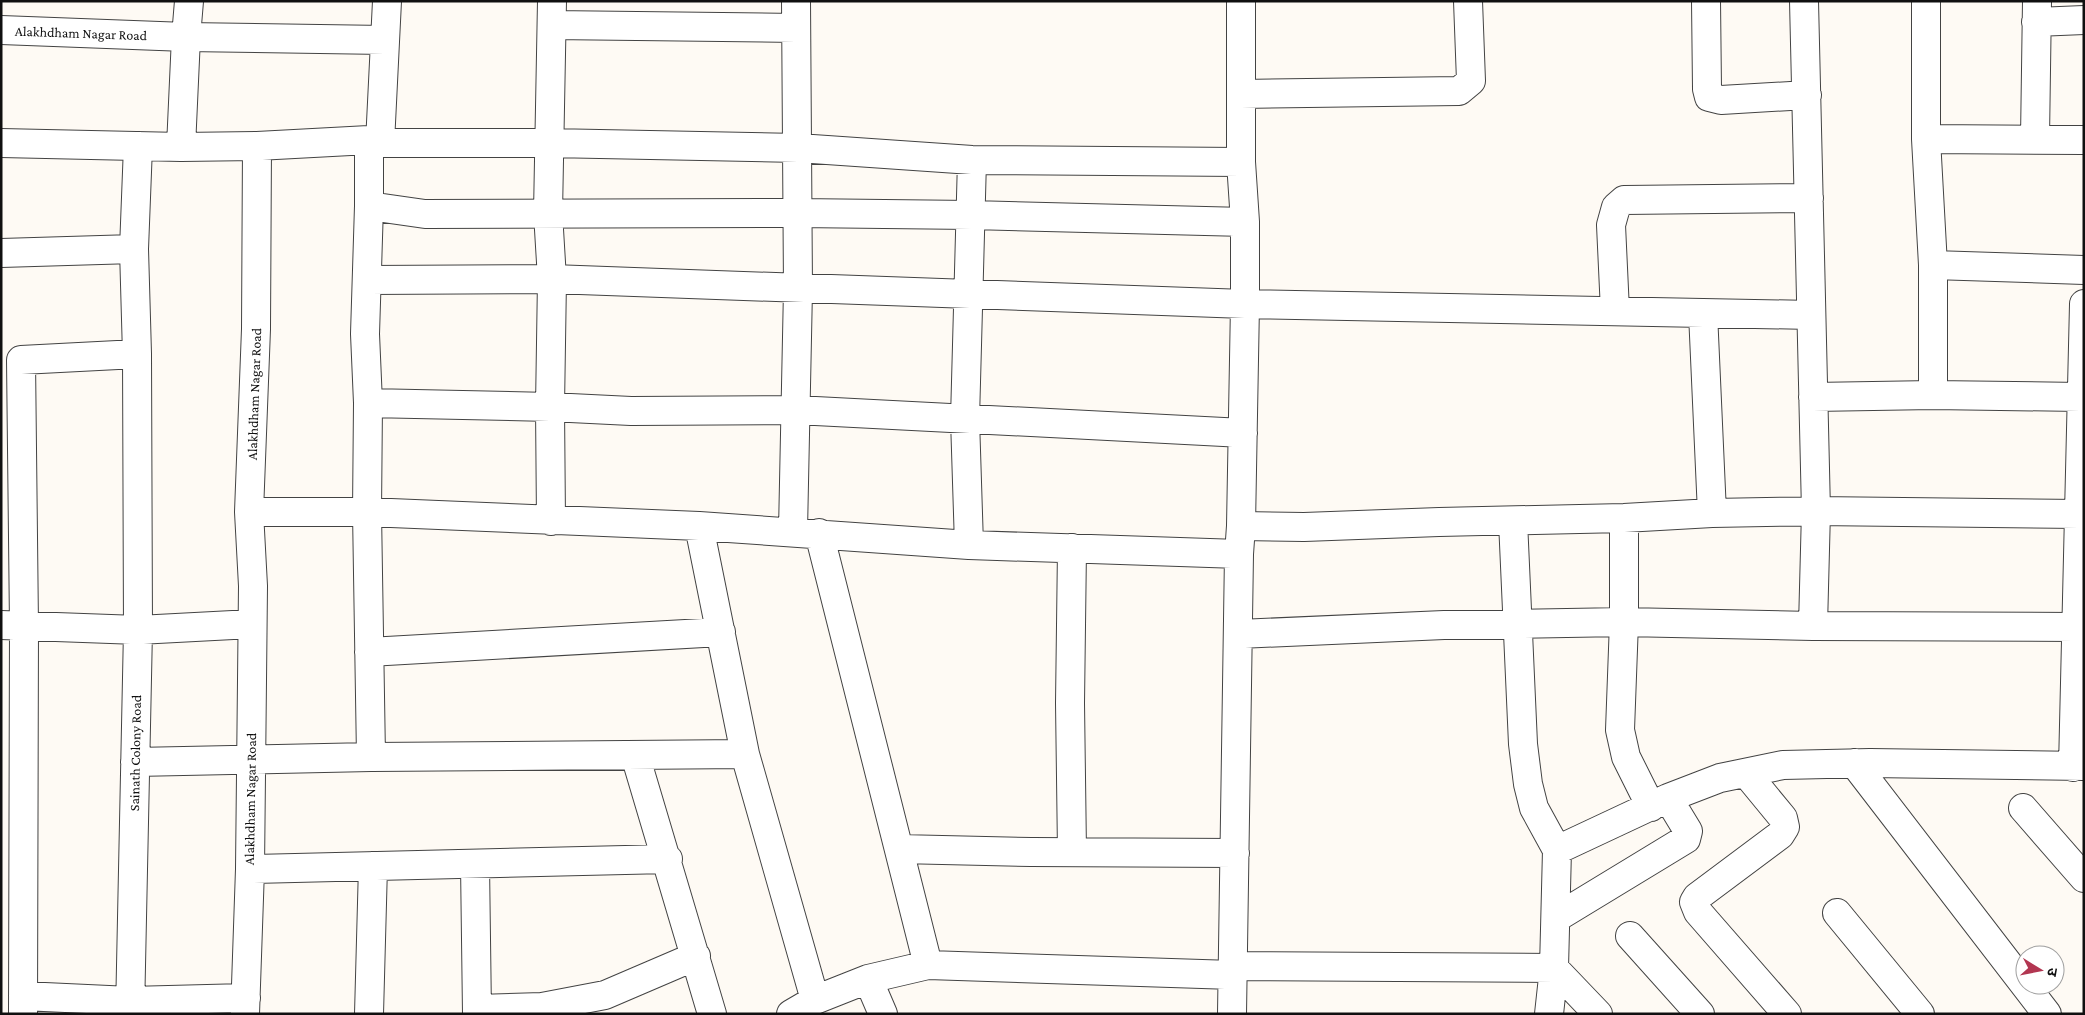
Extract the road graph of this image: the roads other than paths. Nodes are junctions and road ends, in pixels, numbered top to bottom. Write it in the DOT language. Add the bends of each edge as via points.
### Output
graph roads {
  1 [pos="189,1"];
  2 [pos="388,1"];
  3 [pos="796,1"];
  4 [pos="1241,1"];
  5 [pos="1468,1"];
  6 [pos="1706,1"];
  7 [pos="1804,1"];
  8 [pos="1926,1"];
  9 [pos="2036,12"];
  10 [pos="552,13"];
  11 [pos="2084,20"];
  12 [pos="796,28"];
  13 [pos="1,30"];
  14 [pos="186,37"];
  15 [pos="385,40"];
  16 [pos="1241,94"];
  17 [pos="1806,95"];
  18 [pos="2035,138"];
  19 [pos="1926,139"];
  20 [pos="2084,140"];
  21 [pos="374,142"];
  22 [pos="1,143"];
  23 [pos="549,143"];
  24 [pos="138,146"];
  25 [pos="257,146"];
  26 [pos="181,147"];
  27 [pos="798,148"];
  28 [pos="972,160"];
  29 [pos="1241,162"];
  30 [pos="1809,198"];
  31 [pos="369,206"];
  32 [pos="548,213"];
  33 [pos="798,213"];
  34 [pos="972,215"];
  35 [pos="1245,222"];
  36 [pos="134,249"];
  37 [pos="1,253"];
  38 [pos="1933,265"];
  39 [pos="2084,270"];
  40 [pos="552,279"];
  41 [pos="368,280"];
  42 [pos="798,289"];
  43 [pos="968,293"];
  44 [pos="1245,304"];
  45 [pos="2084,304"];
  46 [pos="1615,311"];
  47 [pos="1703,313"];
  48 [pos="1811,315"];
  49 [pos="137,354"];
  50 [pos="11,360"];
  51 [pos="1933,395"];
  52 [pos="1813,397"];
  53 [pos="2080,397"];
  54 [pos="368,404"];
  55 [pos="550,407"];
  56 [pos="796,410"];
  57 [pos="966,419"];
  58 [pos="1243,433"];
  59 [pos="1816,511"];
  60 [pos="249,512"];
  61 [pos="367,512"];
  62 [pos="1712,513"];
  63 [pos="2079,514"];
  64 [pos="1624,518"];
  65 [pos="1513,520"];
  66 [pos="551,521"];
  67 [pos="699,526"];
  68 [pos="1241,526"];
  69 [pos="806,532"];
  70 [pos="969,545"];
  71 [pos="1072,548"];
  72 [pos="1239,554"];
  73 [pos="1624,622"];
  74 [pos="252,624"];
  75 [pos="1516,625"];
  76 [pos="13,626"];
  77 [pos="1814,626"];
  78 [pos="2076,627"];
  79 [pos="138,630"];
  80 [pos="720,632"];
  81 [pos="1239,634"];
  82 [pos="369,652"];
  83 [pos="745,754"];
  84 [pos="635,755"];
  85 [pos="371,757"];
  86 [pos="251,760"];
  87 [pos="135,762"];
  88 [pos="1854,763"];
  89 [pos="2078,766"];
  90 [pos="1746,773"];
  91 [pos="1659,803"];
  92 [pos="2023,808"];
  93 [pos="899,848"];
  94 [pos="1557,850"];
  95 [pos="1072,852"];
  96 [pos="1235,853"];
  97 [pos="668,859"];
  98 [pos="475,864"];
  99 [pos="373,866"];
  100 [pos="250,869"];
  101 [pos="2084,878"];
  102 [pos="12,884"];
  103 [pos="1837,913"];
  104 [pos="1556,918"];
  105 [pos="1630,936"];
  106 [pos="696,956"];
  107 [pos="928,964"];
  108 [pos="1554,968"];
  109 [pos="1233,971"];
  110 [pos="868,978"];
  111 [pos="816,1000"];
  112 [pos="23,1005"];
  113 [pos="246,1006"];
  114 [pos="130,1007"];
  115 [pos="477,1012"];
  116 [pos="2042,1012"];
  117 [pos="369,1014"];
  118 [pos="712,1014"];
  119 [pos="791,1014"];
  120 [pos="883,1014"];
  121 [pos="1232,1014"];
  122 [pos="1549,1014"];
  123 [pos="1598,1014"];
  124 [pos="1700,1014"];
  125 [pos="1787,1014"];
  126 [pos="1920,1014"];
  1 -- 14 [label="street"];
  2 -- 15 [label="street"];
  3 -- 12 [label="street"];
  4 -- 16 [label="street"];
  5 -- 16 [label="street" via="1471,81 1459,91"];
  6 -- 17 [label="street" via="1709,97 1721,100"];
  7 -- 17 [label="street"];
  8 -- 19 [label="street"];
  9 -- 11 [label="street"];
  9 -- 18 [label="street"];
  10 -- 12 [label="street"];
  10 -- 23 [label="street"];
  12 -- 27 [label="street"];
  13 -- 14 [label="street, Alakhdham Nagar Road"];
  14 -- 15 [label="street, Alakhdham Nagar Road"];
  14 -- 26 [label="street"];
  15 -- 21 [label="street"];
  16 -- 29 [label="street"];
  17 -- 30 [label="street"];
  18 -- 19 [label="street"];
  18 -- 20 [label="street"];
  19 -- 38 [label="street"];
  21 -- 23 [label="street"];
  21 -- 25 [label="street"];
  21 -- 31 [label="street"];
  22 -- 24 [label="street"];
  23 -- 27 [label="street"];
  23 -- 32 [label="street"];
  24 -- 26 [label="street"];
  24 -- 36 [label="street, Sainath Colony Road"];
  25 -- 26 [label="street"];
  25 -- 60 [label="street, Alakhdham Nagar Road" via="256,328"];
  27 -- 28 [label="street"];
  27 -- 33 [label="street"];
  28 -- 29 [label="street"];
  28 -- 34 [label="street"];
  29 -- 35 [label="street"];
  30 -- 46 [label="street" via="1624,200 1616,207 1611,225"];
  30 -- 48 [label="street"];
  31 -- 32 [label="street" via="425,214"];
  31 -- 41 [label="street"];
  32 -- 33 [label="street"];
  32 -- 40 [label="street"];
  33 -- 34 [label="street"];
  33 -- 42 [label="street"];
  34 -- 35 [label="street"];
  34 -- 43 [label="street"];
  35 -- 44 [label="street"];
  36 -- 37 [label="street"];
  36 -- 49 [label="street, Sainath Colony Road"];
  38 -- 39 [label="street"];
  38 -- 51 [label="street"];
  40 -- 41 [label="street"];
  40 -- 42 [label="street"];
  40 -- 55 [label="street"];
  41 -- 54 [label="street" via="365,334"];
  42 -- 43 [label="street"];
  42 -- 56 [label="street"];
  43 -- 44 [label="street"];
  43 -- 57 [label="street"];
  44 -- 46 [label="street"];
  44 -- 58 [label="street"];
  45 -- 53 [label="street"];
  46 -- 47 [label="street"];
  47 -- 48 [label="street"];
  47 -- 62 [label="street"];
  48 -- 52 [label="street"];
  49 -- 50 [label="street"];
  49 -- 79 [label="street, Sainath Colony Road"];
  50 -- 76 [label="street"];
  51 -- 52 [label="street"];
  51 -- 53 [label="street"];
  52 -- 59 [label="street"];
  53 -- 63 [label="street"];
  54 -- 55 [label="street"];
  54 -- 61 [label="street"];
  55 -- 56 [label="street" via="631,411"];
  55 -- 66 [label="street"];
  56 -- 57 [label="street"];
  56 -- 69 [label="street"];
  57 -- 58 [label="street"];
  57 -- 70 [label="street"];
  58 -- 68 [label="street"];
  59 -- 62 [label="street"];
  59 -- 63 [label="street"];
  59 -- 77 [label="street"];
  60 -- 61 [label="street"];
  60 -- 74 [label="street, Alakhdham Nagar Road"];
  61 -- 66 [label="street"];
  61 -- 82 [label="street"];
  62 -- 64 [label="street"];
  63 -- 78 [label="street"];
  64 -- 65 [label="street"];
  64 -- 73 [label="street"];
  65 -- 68 [label="street"];
  65 -- 75 [label="street"];
  66 -- 67 [label="street"];
  67 -- 69 [label="street"];
  67 -- 80 [label="street"];
  68 -- 72 [label="street"];
  69 -- 70 [label="street"];
  69 -- 93 [label="street"];
  70 -- 71 [label="street"];
  71 -- 72 [label="street"];
  71 -- 95 [label="street"];
  72 -- 81 [label="street"];
  73 -- 75 [label="street"];
  73 -- 77 [label="street"];
  73 -- 91 [label="street" via="1620,730 1626,757"];
  74 -- 79 [label="street"];
  74 -- 86 [label="street, Alakhdham Nagar Road"];
  75 -- 81 [label="street"];
  75 -- 94 [label="street" via="1528,784 1534,808"];
  76 -- 79 [label="street"];
  76 -- 102 [label="street"];
  77 -- 78 [label="street"];
  78 -- 89 [label="street"];
  79 -- 87 [label="street, Sainath Colony Road"];
  80 -- 82 [label="street"];
  80 -- 83 [label="street"];
  81 -- 96 [label="street"];
  82 -- 85 [label="street"];
  83 -- 84 [label="street"];
  83 -- 111 [label="street"];
  84 -- 85 [label="street"];
  84 -- 97 [label="street"];
  85 -- 86 [label="street"];
  86 -- 87 [label="street"];
  86 -- 100 [label="street, Alakhdham Nagar Road"];
  87 -- 114 [label="street, Sainath Colony Road"];
  88 -- 89 [label="street"];
  88 -- 90 [label="street" via="1782,765"];
  88 -- 116 [label="street"];
  90 -- 91 [label="street" via="1720,778"];
  90 -- 125 [label="street" via="1783,818 1785,827 1780,835 1694,902 1698,912"];
  91 -- 94 [label="street"];
  91 -- 104 [label="street" via="1688,831 1686,839"];
  92 -- 101 [label="street"];
  93 -- 95 [label="street"];
  93 -- 107 [label="street"];
  94 -- 104 [label="street"];
  95 -- 96 [label="street"];
  96 -- 109 [label="street"];
  97 -- 98 [label="street"];
  97 -- 106 [label="street"];
  98 -- 99 [label="street"];
  98 -- 115 [label="street"];
  99 -- 100 [label="street"];
  99 -- 117 [label="street"];
  100 -- 113 [label="street, Alakhdham Nagar Road"];
  102 -- 112 [label="street"];
  103 -- 126 [label="street"];
  104 -- 108 [label="street"];
  105 -- 124 [label="street"];
  106 -- 115 [label="street" via="605,995 542,1008"];
  106 -- 118 [label="street"];
  107 -- 109 [label="street"];
  107 -- 110 [label="street"];
  108 -- 109 [label="street"];
  108 -- 122 [label="street"];
  108 -- 123 [label="street"];
  109 -- 121 [label="street"];
  110 -- 111 [label="street"];
  110 -- 120 [label="street"];
  111 -- 119 [label="street"];
  112 -- 114 [label="street"];
  113 -- 114 [label="street"];
}
